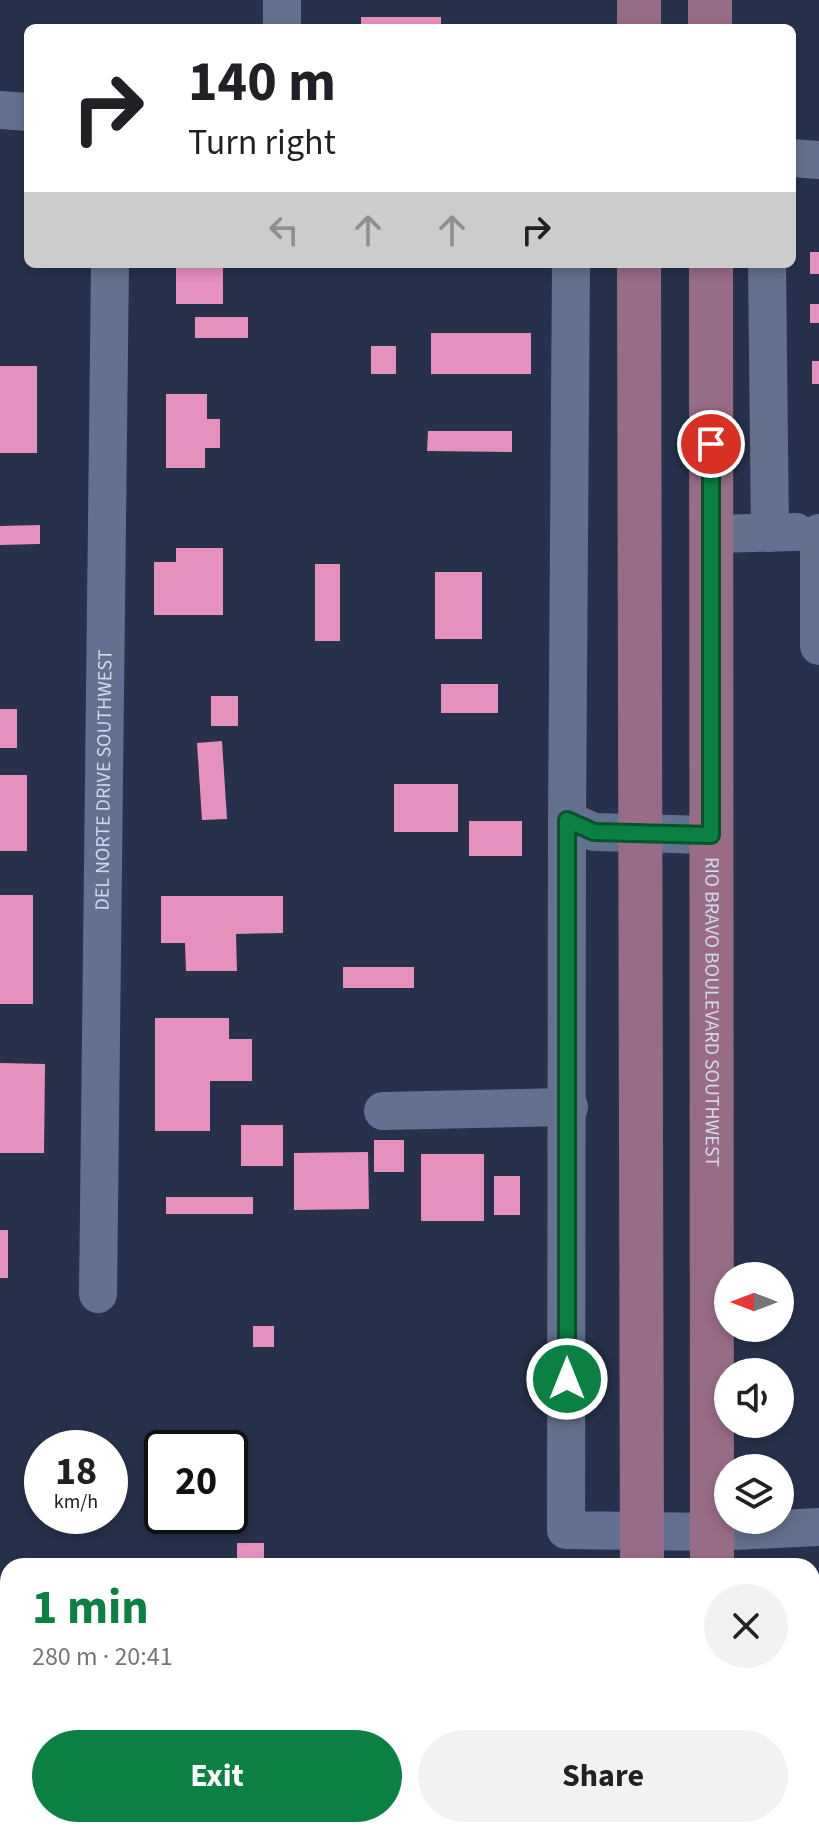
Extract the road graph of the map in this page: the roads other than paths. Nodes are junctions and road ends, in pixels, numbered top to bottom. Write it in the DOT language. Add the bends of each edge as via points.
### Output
graph roads {
  1 [pos="282,0"];
  2 [pos="639,0"];
  3 [pos="710,0"];
  4 [pos="282,24"];
  5 [pos="639,24"];
  6 [pos="710,24"];
  7 [pos="0,110"];
  8 [pos="24,112"];
  9 [pos="796,158"];
  10 [pos="819,160"];
  11 [pos="110,268"];
  12 [pos="571,268"];
  13 [pos="639,268"];
  14 [pos="711,268"];
  15 [pos="767,268"];
  16 [pos="770,533"];
  17 [pos="819,533"];
  18 [pos="711,534"];
  19 [pos="819,646"];
  20 [pos="567,820"];
  21 [pos="641,835"];
  22 [pos="711,835"];
  23 [pos="569,1107"];
  24 [pos="383,1111"];
  25 [pos="98,1294"];
  26 [pos="819,1527"];
  27 [pos="642,1549"];
  28 [pos="712,1549"];
  1 -- 4 [label="street"];
  2 -- 5 [label="main road"];
  3 -- 6 [label="main road"];
  7 -- 8 [label="street"];
  9 -- 10 [label="street"];
  11 -- 25 [label="street, DEL NORTE DRIVE SOUTHWEST"];
  12 -- 20 [label="street"];
  13 -- 21 [label="main road"];
  14 -- 18 [label="main road, RIO BRAVO BOULEVARD SOUTHWEST"];
  15 -- 16 [label="street"];
  16 -- 17 [label="street"];
  16 -- 18 [label="street"];
  17 -- 19 [label="street"];
  18 -- 22 [label="main road, RIO BRAVO BOULEVARD SOUTHWEST"];
  20 -- 21 [label="street" via="594,832"];
  20 -- 23 [label="street"];
  21 -- 22 [label="street"];
  21 -- 27 [label="main road"];
  22 -- 28 [label="main road, RIO BRAVO BOULEVARD SOUTHWEST"];
  23 -- 24 [label="street"];
  23 -- 27 [label="street" via="566,1530"];
  26 -- 28 [label="street"];
  27 -- 28 [label="street"];
}
